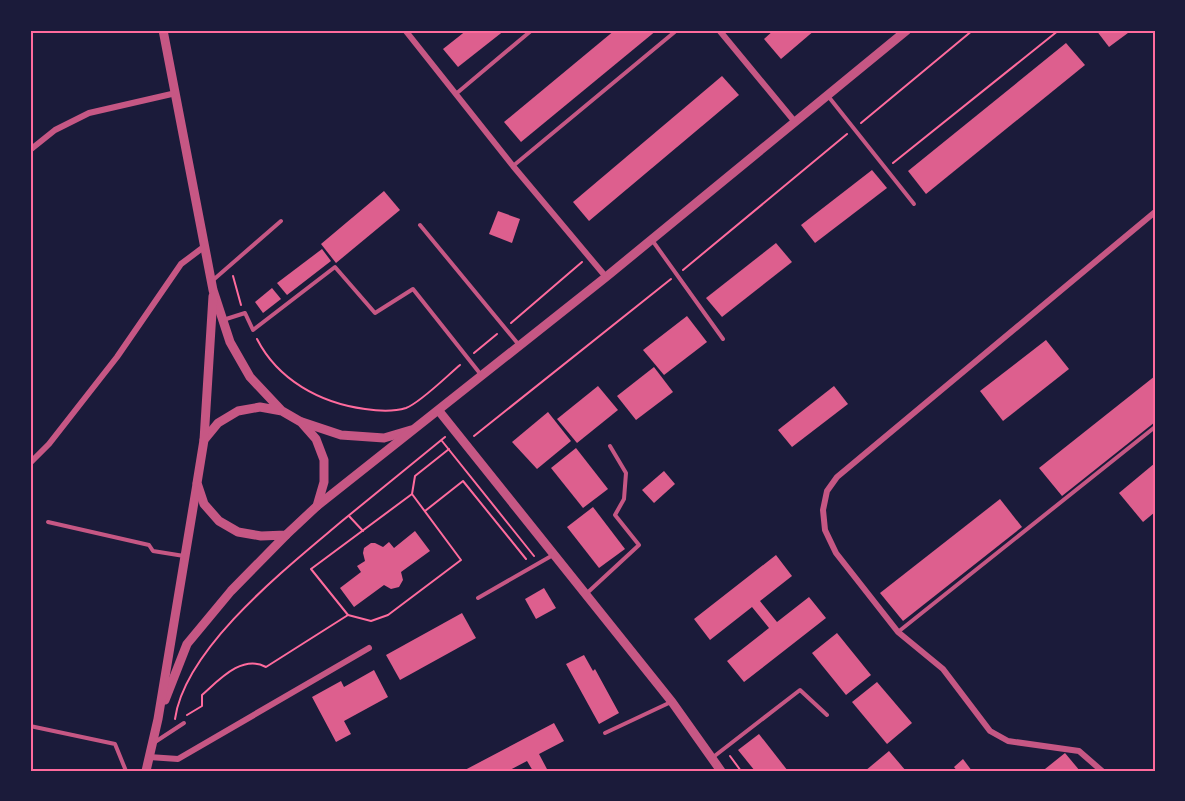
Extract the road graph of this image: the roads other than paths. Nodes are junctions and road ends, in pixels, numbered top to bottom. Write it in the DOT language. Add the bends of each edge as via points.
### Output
graph roads {
  1 [pos="163,30"];
  2 [pos="405,30"];
  3 [pos="532,30"];
  4 [pos="677,30"];
  5 [pos="719,30"];
  6 [pos="907,30"];
  7 [pos="176,93"];
  8 [pos="457,93"];
  9 [pos="828,96"];
  10 [pos="795,122"];
  11 [pos="30,150"];
  12 [pos="513,166"];
  13 [pos="914,204"];
  14 [pos="1155,212"];
  15 [pos="281,222"];
  16 [pos="420,225"];
  17 [pos="651,239"];
  18 [pos="205,246"];
  19 [pos="606,277"];
  20 [pos="212,286"];
  21 [pos="223,320"];
  22 [pos="723,339"];
  23 [pos="519,346"];
  24 [pos="482,376"];
  25 [pos="282,411"];
  26 [pos="439,411"];
  27 [pos="302,422"];
  28 [pos="1155,427"];
  29 [pos="417,429"];
  30 [pos="204,440"];
  31 [pos="610,446"];
  32 [pos="30,463"];
  33 [pos="197,483"];
  34 [pos="317,506"];
  35 [pos="48,522"];
  36 [pos="286,535"];
  37 [pos="554,555"];
  38 [pos="185,556"];
  39 [pos="586,595"];
  40 [pos="478,598"];
  41 [pos="898,633"];
  42 [pos="369,648"];
  43 [pos="672,702"];
  44 [pos="827,715"];
  45 [pos="158,719"];
  46 [pos="184,723"];
  47 [pos="30,726"];
  48 [pos="605,733"];
  49 [pos="152,744"];
  50 [pos="149,757"];
  51 [pos="712,758"];
  52 [pos="126,771"];
  53 [pos="146,771"];
  54 [pos="721,771"];
  55 [pos="1102,771"];
  1 -- 7 [label="street"];
  2 -- 8 [label="street"];
  3 -- 8 [label="lane"];
  4 -- 12 [label="lane"];
  5 -- 10 [label="street"];
  6 -- 9 [label="street"];
  7 -- 11 [label="street" via="89,113 55,130"];
  7 -- 18 [label="street"];
  8 -- 12 [label="street"];
  9 -- 10 [label="street"];
  9 -- 13 [label="lane"];
  10 -- 17 [label="street"];
  12 -- 19 [label="street"];
  14 -- 41 [label="street" via="837,477 827,491 823,510 825,530 836,553"];
  15 -- 20 [label="lane" via="230,265"];
  16 -- 23 [label="lane"];
  17 -- 19 [label="street"];
  17 -- 22 [label="lane"];
  18 -- 20 [label="street"];
  18 -- 32 [label="street" via="181,264 117,357"];
  19 -- 23 [label="street"];
  20 -- 21 [label="street"];
  20 -- 30 [label="street"];
  21 -- 24 [label="lane" via="245,313 253,330 335,267 375,313 413,289"];
  21 -- 25 [label="street" via="230,342 250,377"];
  23 -- 24 [label="street"];
  24 -- 26 [label="street"];
  25 -- 27 [label="street"];
  25 -- 30 [label="street" via="260,407 238,411 218,423"];
  26 -- 29 [label="street"];
  26 -- 37 [label="street"];
  27 -- 29 [label="street" via="341,435 384,438"];
  27 -- 34 [label="street" via="316,439 324,460 324,482"];
  28 -- 41 [label="lane"];
  29 -- 34 [label="street"];
  30 -- 33 [label="street"];
  31 -- 39 [label="lane" via="626,473 624,499 615,515 639,545"];
  33 -- 36 [label="street" via="204,504 229,527 261,536"];
  33 -- 38 [label="street"];
  34 -- 36 [label="street"];
  35 -- 38 [label="lane"];
  36 -- 45 [label="street" via="231,591 187,644"];
  37 -- 39 [label="street"];
  37 -- 40 [label="lane"];
  38 -- 45 [label="street"];
  39 -- 43 [label="street"];
  41 -- 55 [label="street" via="943,669 990,731 1008,741 1079,750"];
  42 -- 50 [label="street" via="178,759"];
  43 -- 48 [label="lane"];
  43 -- 51 [label="street"];
  44 -- 51 [label="lane" via="800,690"];
  45 -- 49 [label="street"];
  46 -- 49 [label="lane"];
  47 -- 52 [label="lane" via="115,744"];
  49 -- 50 [label="street"];
  50 -- 53 [label="street"];
  51 -- 54 [label="street"];
}
